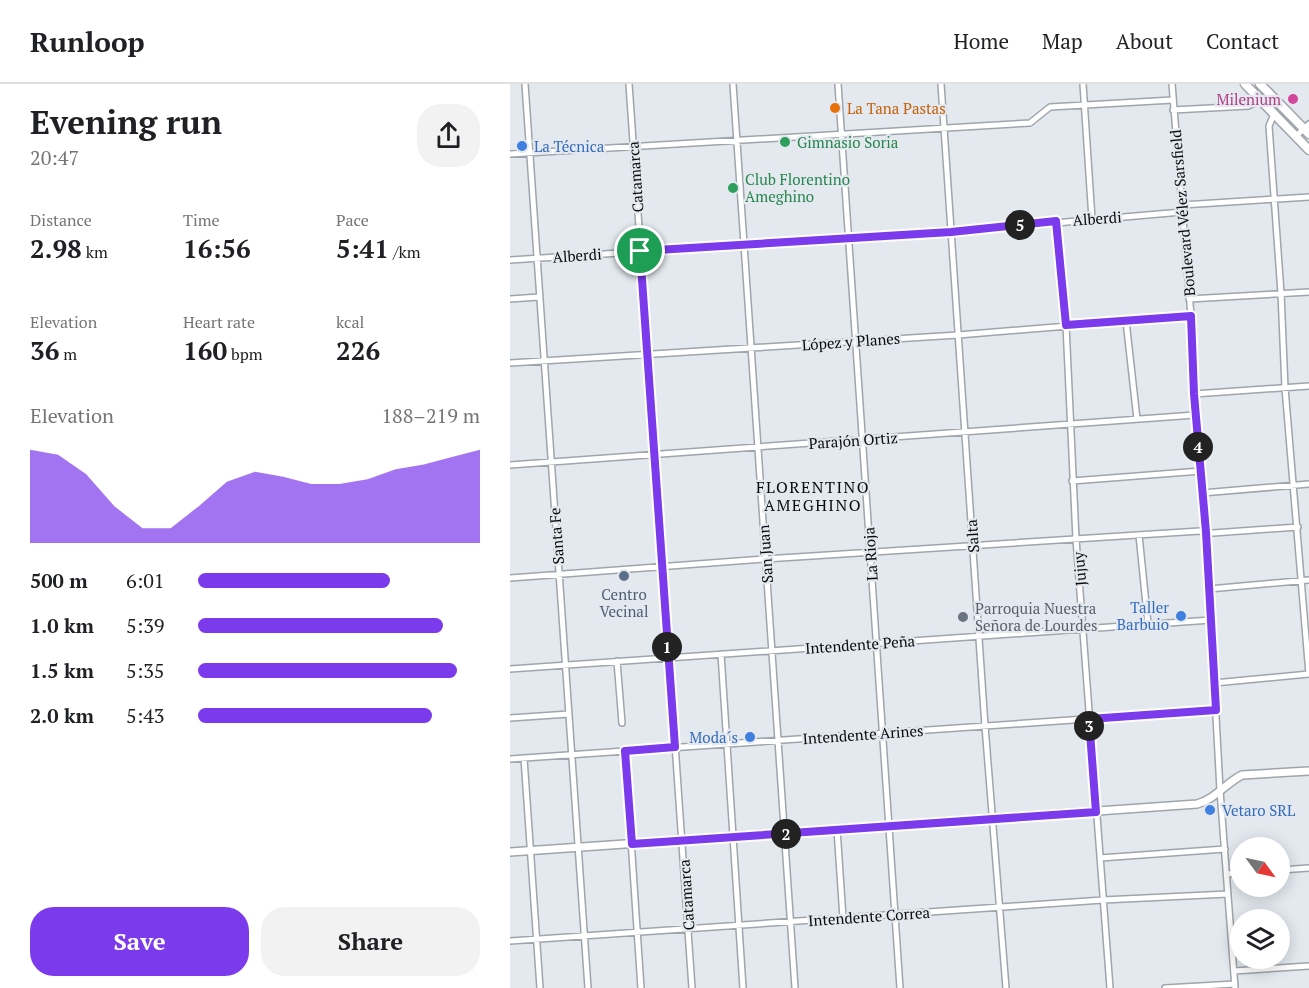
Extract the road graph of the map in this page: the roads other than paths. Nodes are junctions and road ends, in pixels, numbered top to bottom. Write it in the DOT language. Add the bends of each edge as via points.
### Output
graph roads {
  1 [pos="525,84"];
  2 [pos="629,84"];
  3 [pos="733,84"];
  4 [pos="838,84"];
  5 [pos="941,84"];
  6 [pos="1083,84"];
  7 [pos="1172,84"];
  8 [pos="1245,84"];
  9 [pos="1260,84"];
  10 [pos="1173,100"];
  11 [pos="1261,100"];
  12 [pos="1084,104"];
  13 [pos="1173,110"];
  14 [pos="1274,114"];
  15 [pos="944,128"];
  16 [pos="1307,129"];
  17 [pos="842,134"];
  18 [pos="1296,136"];
  19 [pos="737,141"];
  20 [pos="633,147"];
  21 [pos="1309,150"];
  22 [pos="530,153"];
  23 [pos="510,154"];
  24 [pos="1309,197"];
  25 [pos="1274,199"];
  26 [pos="1182,209"];
  27 [pos="1092,219"];
  28 [pos="1056,221"];
  29 [pos="951,232"];
  30 [pos="848,237"];
  31 [pos="744,243"];
  32 [pos="640,251"];
  33 [pos="537,258"];
  34 [pos="510,260"];
  35 [pos="1309,292"];
  36 [pos="1281,293"];
  37 [pos="539,297"];
  38 [pos="510,299"];
  39 [pos="1189,299"];
  40 [pos="1191,316"];
  41 [pos="1126,321"];
  42 [pos="1066,325"];
  43 [pos="958,335"];
  44 [pos="856,341"];
  45 [pos="751,348"];
  46 [pos="647,354"];
  47 [pos="544,360"];
  48 [pos="510,363"];
  49 [pos="1309,386"];
  50 [pos="1285,388"];
  51 [pos="1194,394"];
  52 [pos="1195,415"];
  53 [pos="1137,419"];
  54 [pos="1070,423"];
  55 [pos="965,431"];
  56 [pos="862,439"];
  57 [pos="758,446"];
  58 [pos="654,453"];
  59 [pos="551,462"];
  60 [pos="510,465"];
  61 [pos="1200,471"];
  62 [pos="1072,481"];
  63 [pos="1309,484"];
  64 [pos="1295,485"];
  65 [pos="1202,493"];
  66 [pos="1298,527"];
  67 [pos="1206,532"];
  68 [pos="1139,535"];
  69 [pos="1076,539"];
  70 [pos="973,545"];
  71 [pos="870,552"];
  72 [pos="765,559"];
  73 [pos="662,567"];
  74 [pos="559,574"];
  75 [pos="510,578"];
  76 [pos="1309,580"];
  77 [pos="1302,581"];
  78 [pos="1209,588"];
  79 [pos="1211,620"];
  80 [pos="1148,624"];
  81 [pos="1084,629"];
  82 [pos="979,636"];
  83 [pos="876,643"];
  84 [pos="772,650"];
  85 [pos="721,654"];
  86 [pos="668,657"];
  87 [pos="617,661"];
  88 [pos="565,665"];
  89 [pos="510,669"];
  90 [pos="1309,674"];
  91 [pos="1214,683"];
  92 [pos="1216,710"];
  93 [pos="569,714"];
  94 [pos="510,718"];
  95 [pos="1089,719"];
  96 [pos="622,723"];
  97 [pos="985,726"];
  98 [pos="882,733"];
  99 [pos="778,740"];
  100 [pos="727,744"];
  101 [pos="675,747"];
  102 [pos="625,751"];
  103 [pos="572,754"];
  104 [pos="524,758"];
  105 [pos="510,759"];
  106 [pos="1309,771"];
  107 [pos="1220,790"];
  108 [pos="1096,812"];
  109 [pos="994,818"];
  110 [pos="888,825"];
  111 [pos="837,830"];
  112 [pos="785,834"];
  113 [pos="733,837"];
  114 [pos="682,840"];
  115 [pos="632,844"];
  116 [pos="579,848"];
  117 [pos="1225,849"];
  118 [pos="531,851"];
  119 [pos="510,852"];
  120 [pos="1100,858"];
  121 [pos="1309,868"];
  122 [pos="1290,869"];
  123 [pos="1227,874"];
  124 [pos="1230,874"];
  125 [pos="1228,894"];
  126 [pos="1103,900"];
  127 [pos="1000,907"];
  128 [pos="894,914"];
  129 [pos="843,918"];
  130 [pos="791,921"];
  131 [pos="739,925"];
  132 [pos="688,928"];
  133 [pos="638,932"];
  134 [pos="584,936"];
  135 [pos="537,939"];
  136 [pos="510,941"];
  137 [pos="1309,966"];
  138 [pos="1234,971"];
  139 [pos="1235,986"];
  140 [pos="540,988"];
  141 [pos="588,988"];
  142 [pos="641,988"];
  143 [pos="692,988"];
  144 [pos="743,988"];
  145 [pos="795,988"];
  146 [pos="900,988"];
  147 [pos="1006,988"];
  148 [pos="1110,988"];
  149 [pos="1165,988"];
  1 -- 22 [label="street, Santa Fe"];
  2 -- 20 [label="street, Catamarca"];
  3 -- 19 [label="street, San Juan"];
  4 -- 17 [label="street, La Rioja"];
  5 -- 15 [label="street, Salta"];
  6 -- 12 [label="street"];
  7 -- 10 [label="street, Boulevard Vélez Sarsfield"];
  8 -- 11 [label="highway"];
  9 -- 16 [label="highway"];
  10 -- 12 [label="street"];
  10 -- 13 [label="street, Boulevard Vélez Sarsfield"];
  11 -- 13 [label="street" via="1248,106"];
  11 -- 14 [label="highway"];
  12 -- 15 [label="street" via="1050,107 1030,123"];
  12 -- 27 [label="street"];
  13 -- 26 [label="street, Boulevard Vélez Sarsfield"];
  14 -- 18 [label="highway"];
  14 -- 25 [label="street" via="1269,126"];
  15 -- 17 [label="street"];
  15 -- 29 [label="street, Salta"];
  16 -- 18 [label="street"];
  17 -- 19 [label="street"];
  17 -- 30 [label="street, La Rioja"];
  18 -- 21 [label="highway"];
  19 -- 20 [label="street"];
  19 -- 31 [label="street, San Juan"];
  20 -- 22 [label="street"];
  20 -- 32 [label="street, Catamarca"];
  22 -- 23 [label="street"];
  22 -- 33 [label="street, Santa Fe"];
  24 -- 25 [label="street, Alberdi"];
  25 -- 26 [label="street, Alberdi"];
  25 -- 36 [label="street"];
  26 -- 27 [label="street, Alberdi"];
  26 -- 39 [label="street, Boulevard Vélez Sarsfield"];
  27 -- 28 [label="street, Alberdi"];
  28 -- 29 [label="street, Alberdi"];
  28 -- 42 [label="street, Jujuy"];
  29 -- 30 [label="street, Alberdi"];
  29 -- 43 [label="street, Salta"];
  30 -- 31 [label="street, Alberdi"];
  30 -- 44 [label="street, La Rioja"];
  31 -- 32 [label="street, Alberdi"];
  31 -- 45 [label="street, San Juan"];
  32 -- 33 [label="street, Alberdi"];
  32 -- 46 [label="street, Catamarca"];
  33 -- 34 [label="street, Alberdi"];
  33 -- 37 [label="street, Santa Fe"];
  35 -- 36 [label="street"];
  36 -- 39 [label="street"];
  36 -- 50 [label="street"];
  37 -- 38 [label="street"];
  37 -- 47 [label="street, Santa Fe"];
  39 -- 40 [label="street, Boulevard Vélez Sarsfield"];
  40 -- 41 [label="street, López y Planes"];
  40 -- 51 [label="street, Boulevard Vélez Sarsfield"];
  41 -- 42 [label="street, López y Planes"];
  41 -- 53 [label="street"];
  42 -- 43 [label="street, López y Planes"];
  42 -- 54 [label="street, Jujuy"];
  43 -- 44 [label="street, López y Planes"];
  43 -- 55 [label="street, Salta"];
  44 -- 45 [label="street, López y Planes"];
  44 -- 56 [label="street, La Rioja"];
  45 -- 46 [label="street, López y Planes"];
  45 -- 57 [label="street, San Juan"];
  46 -- 47 [label="street, López y Planes"];
  46 -- 58 [label="street, Catamarca"];
  47 -- 48 [label="street, López y Planes"];
  47 -- 59 [label="street, Santa Fe"];
  49 -- 50 [label="street"];
  50 -- 51 [label="street"];
  50 -- 64 [label="street"];
  51 -- 52 [label="street, Boulevard Vélez Sarsfield"];
  52 -- 53 [label="street, Parajón Ortiz"];
  52 -- 61 [label="street, Boulevard Vélez Sarsfield"];
  53 -- 54 [label="street, Parajón Ortiz"];
  54 -- 55 [label="street, Parajón Ortiz"];
  54 -- 62 [label="street, Jujuy"];
  55 -- 56 [label="street, Parajón Ortiz"];
  55 -- 70 [label="street, Salta"];
  56 -- 57 [label="street, Parajón Ortiz"];
  56 -- 71 [label="street, La Rioja"];
  57 -- 58 [label="street, Parajón Ortiz"];
  57 -- 72 [label="street, San Juan"];
  58 -- 59 [label="street, Parajón Ortiz"];
  58 -- 73 [label="street, Catamarca"];
  59 -- 60 [label="street, Parajón Ortiz"];
  59 -- 74 [label="street, Santa Fe"];
  61 -- 62 [label="street"];
  61 -- 65 [label="street, Boulevard Vélez Sarsfield"];
  62 -- 69 [label="street, Jujuy"];
  63 -- 64 [label="street"];
  64 -- 65 [label="street"];
  64 -- 66 [label="street"];
  65 -- 67 [label="street, Boulevard Vélez Sarsfield"];
  66 -- 67 [label="street"];
  66 -- 77 [label="street"];
  67 -- 68 [label="street"];
  67 -- 78 [label="street, Boulevard Vélez Sarsfield"];
  68 -- 69 [label="street"];
  68 -- 80 [label="street"];
  69 -- 70 [label="street"];
  69 -- 81 [label="street, Jujuy"];
  70 -- 71 [label="street"];
  70 -- 82 [label="street, Salta"];
  71 -- 72 [label="street"];
  71 -- 83 [label="street, La Rioja"];
  72 -- 73 [label="street"];
  72 -- 84 [label="street, San Juan"];
  73 -- 74 [label="street"];
  73 -- 86 [label="street, Catamarca"];
  74 -- 75 [label="street"];
  74 -- 88 [label="street, Santa Fe"];
  76 -- 77 [label="street"];
  77 -- 78 [label="street"];
  77 -- 90 [label="street"];
  78 -- 79 [label="street, Boulevard Vélez Sarsfield"];
  79 -- 80 [label="street, Intendente Peña"];
  79 -- 91 [label="street, Boulevard Vélez Sarsfield"];
  80 -- 81 [label="street, Intendente Peña"];
  81 -- 82 [label="street, Intendente Peña"];
  81 -- 95 [label="street, Jujuy"];
  82 -- 83 [label="street, Intendente Peña"];
  82 -- 97 [label="street, Salta"];
  83 -- 84 [label="street, Intendente Peña"];
  83 -- 98 [label="street, La Rioja"];
  84 -- 85 [label="street, Intendente Peña"];
  84 -- 99 [label="street, San Juan"];
  85 -- 86 [label="street, Intendente Peña"];
  85 -- 100 [label="street"];
  86 -- 87 [label="street, Intendente Peña"];
  86 -- 101 [label="street, Catamarca"];
  87 -- 88 [label="street, Intendente Peña"];
  87 -- 96 [label="street"];
  88 -- 89 [label="street, Intendente Peña"];
  88 -- 93 [label="street, Santa Fe"];
  90 -- 91 [label="street"];
  91 -- 92 [label="street, Boulevard Vélez Sarsfield"];
  92 -- 95 [label="street, Intendente Arines"];
  92 -- 107 [label="street, Boulevard Vélez Sarsfield"];
  93 -- 94 [label="street"];
  93 -- 103 [label="street, Santa Fe"];
  95 -- 97 [label="street, Intendente Arines"];
  95 -- 108 [label="street, Jujuy"];
  97 -- 98 [label="street, Intendente Arines"];
  97 -- 109 [label="street, Salta"];
  98 -- 99 [label="street, Intendente Arines"];
  98 -- 110 [label="street, La Rioja"];
  99 -- 100 [label="street, Intendente Arines"];
  99 -- 112 [label="street, San Juan"];
  100 -- 101 [label="street, Intendente Arines"];
  100 -- 113 [label="street"];
  101 -- 102 [label="street, Intendente Arines"];
  101 -- 114 [label="street, Catamarca"];
  102 -- 103 [label="street, Intendente Arines"];
  102 -- 115 [label="street"];
  103 -- 104 [label="street, Intendente Arines"];
  103 -- 116 [label="street, Santa Fe"];
  104 -- 105 [label="street, Intendente Arines"];
  104 -- 118 [label="street"];
  106 -- 107 [label="main road" via="1242,775"];
  107 -- 108 [label="main road" via="1197,804"];
  107 -- 117 [label="street, Boulevard Vélez Sarsfield"];
  108 -- 109 [label="main road"];
  108 -- 120 [label="street, Jujuy"];
  109 -- 110 [label="main road"];
  109 -- 127 [label="street, Salta"];
  110 -- 111 [label="main road"];
  110 -- 128 [label="street, La Rioja"];
  111 -- 112 [label="main road"];
  111 -- 129 [label="street"];
  112 -- 113 [label="main road"];
  112 -- 130 [label="street, San Juan"];
  113 -- 114 [label="main road"];
  113 -- 131 [label="street"];
  114 -- 115 [label="main road"];
  114 -- 132 [label="street, Catamarca"];
  115 -- 116 [label="main road"];
  115 -- 133 [label="street"];
  116 -- 118 [label="main road"];
  116 -- 134 [label="street, Santa Fe"];
  117 -- 120 [label="street"];
  117 -- 123 [label="street, Boulevard Vélez Sarsfield"];
  118 -- 119 [label="main road"];
  118 -- 135 [label="street"];
  120 -- 126 [label="street, Jujuy"];
  121 -- 122 [label="street"];
  123 -- 124 [label="street"];
  123 -- 125 [label="street, Boulevard Vélez Sarsfield"];
  125 -- 126 [label="street, Intendente Correa"];
  125 -- 138 [label="street, Boulevard Vélez Sarsfield"];
  126 -- 127 [label="street, Intendente Correa"];
  126 -- 148 [label="street, Jujuy"];
  127 -- 128 [label="street, Intendente Correa"];
  127 -- 147 [label="street, Salta"];
  128 -- 129 [label="street, Intendente Correa"];
  128 -- 146 [label="street, La Rioja"];
  129 -- 130 [label="street, Intendente Correa"];
  130 -- 131 [label="street, Intendente Correa"];
  130 -- 145 [label="street, San Juan"];
  131 -- 132 [label="street, Intendente Correa"];
  131 -- 144 [label="street"];
  132 -- 133 [label="street, Intendente Correa"];
  132 -- 143 [label="street, Catamarca"];
  133 -- 134 [label="street, Intendente Correa"];
  133 -- 142 [label="street"];
  134 -- 135 [label="street, Intendente Correa"];
  134 -- 141 [label="street, Santa Fe"];
  135 -- 136 [label="street, Intendente Correa"];
  135 -- 140 [label="street"];
  137 -- 138 [label="street"];
  138 -- 139 [label="street, Boulevard Vélez Sarsfield"];
  139 -- 149 [label="street"];
}
